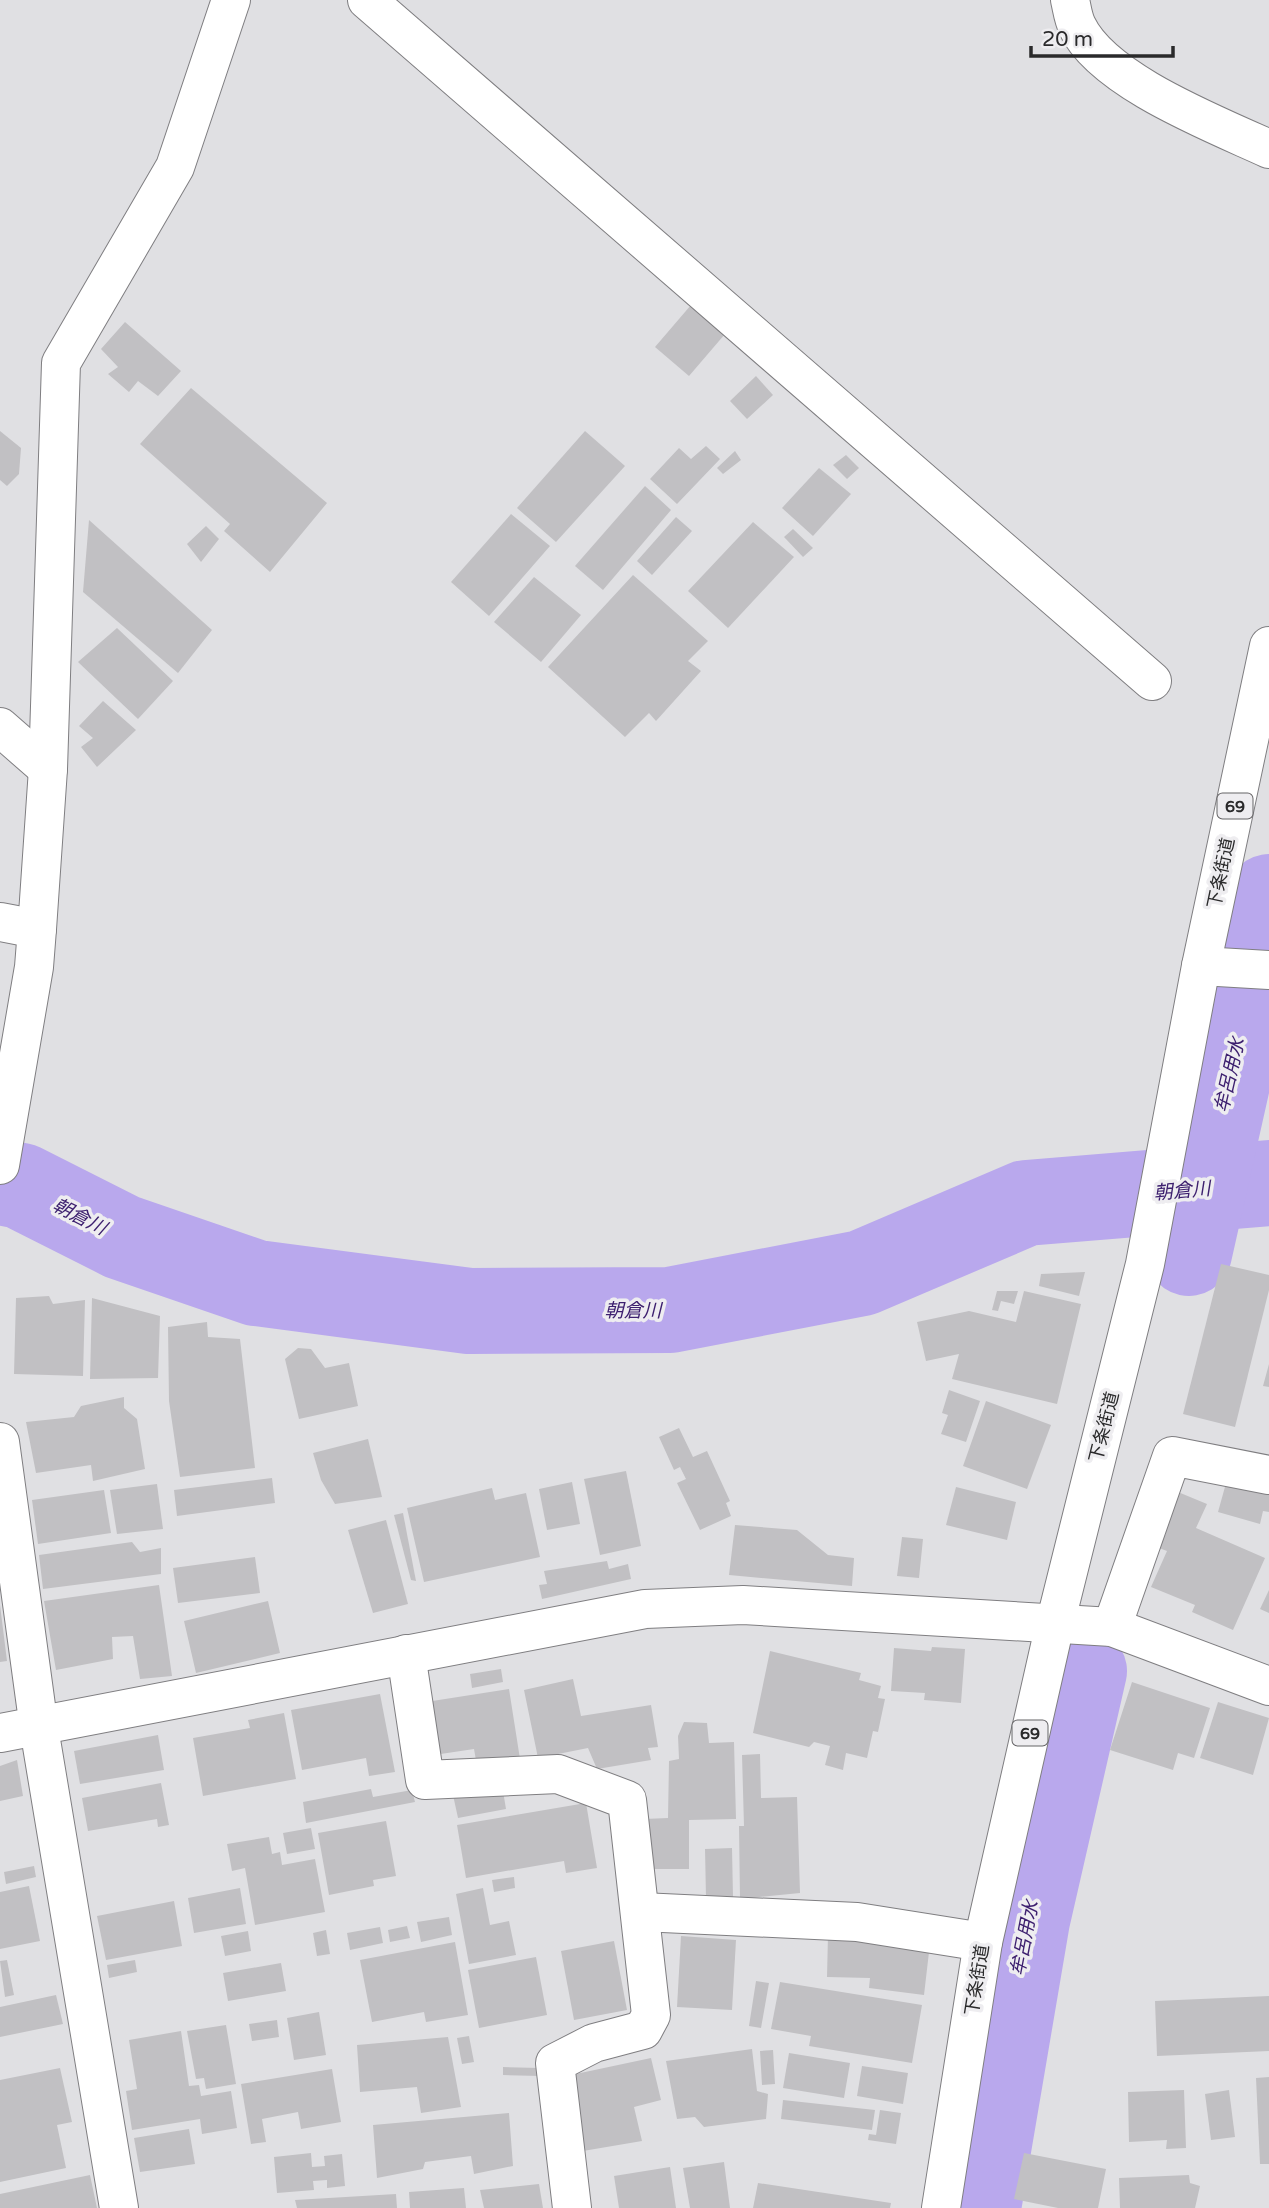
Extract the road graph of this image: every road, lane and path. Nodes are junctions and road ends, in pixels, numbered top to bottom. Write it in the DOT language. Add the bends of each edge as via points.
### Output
graph roads {
  1 [pos="231,0"];
  2 [pos="367,0"];
  3 [pos="1070,0"];
  4 [pos="1269,149"];
  5 [pos="1269,646"];
  6 [pos="1152,681"];
  7 [pos="0,727"];
  8 [pos="48,769"];
  9 [pos="0,922"];
  10 [pos="37,929"];
  11 [pos="1203,966"];
  12 [pos="1268,970"];
  13 [pos="0,1165"];
  14 [pos="0,1442"];
  15 [pos="1269,1475"];
  16 [pos="7,1557"];
  17 [pos="1055,1624"];
  18 [pos="1112,1626"];
  19 [pos="406,1654"];
  20 [pos="1269,1686"];
  21 [pos="38,1728"];
  22 [pos="0,1733"];
  23 [pos="641,1912"];
  24 [pos="983,1942"];
  25 [pos="119,2208"];
  26 [pos="572,2208"];
  27 [pos="941,2208"];
  1 -- 8 [label="street" via="175,167 61,363"];
  2 -- 6 [label="street"];
  3 -- 4 [label="street" via="1077,27 1112,68 1191,113"];
  5 -- 11 [label="street, 下条街道 / 69"];
  7 -- 8 [label="street"];
  8 -- 10 [label="street"];
  9 -- 10 [label="street"];
  10 -- 13 [label="street"];
  11 -- 12 [label="street"];
  11 -- 17 [label="street, 下条街道 / 69" via="1145,1264"];
  14 -- 16 [label="street"];
  15 -- 18 [label="street" via="1172,1456"];
  16 -- 21 [label="street"];
  17 -- 18 [label="street"];
  17 -- 19 [label="street" via="743,1605 645,1609"];
  17 -- 24 [label="street, 下条街道 / 69"];
  18 -- 20 [label="street"];
  19 -- 21 [label="street"];
  19 -- 23 [label="street" via="425,1780 558,1774 627,1800"];
  21 -- 22 [label="street"];
  21 -- 25 [label="street"];
  23 -- 24 [label="street" via="857,1922"];
  23 -- 26 [label="street" via="651,2015 643,2030 594,2043 555,2063"];
  24 -- 27 [label="street, 下条街道 / 69"];
}
